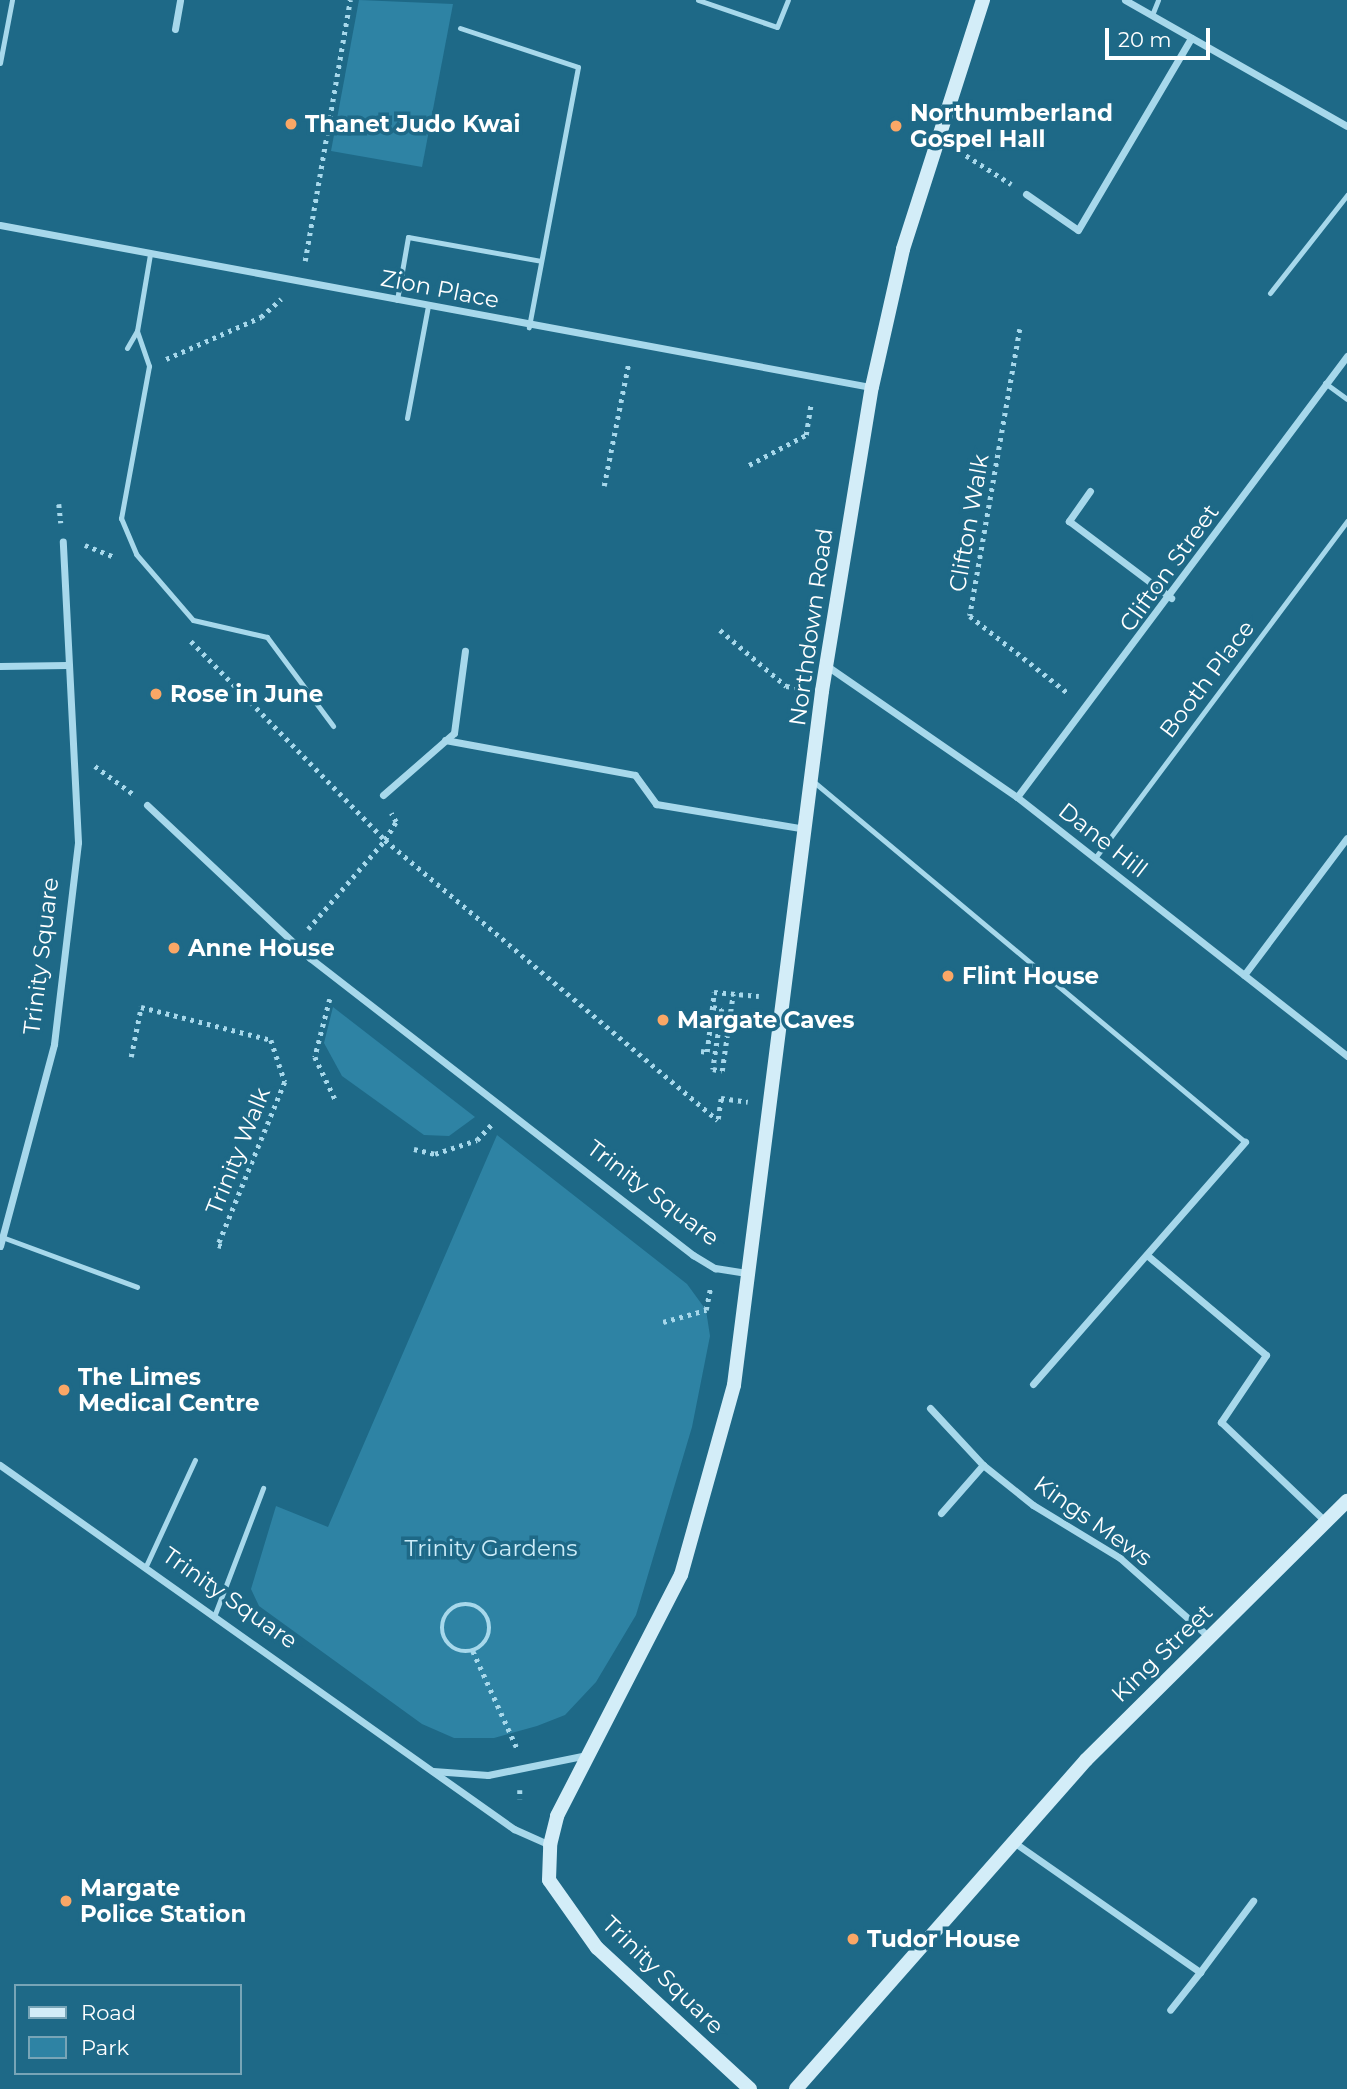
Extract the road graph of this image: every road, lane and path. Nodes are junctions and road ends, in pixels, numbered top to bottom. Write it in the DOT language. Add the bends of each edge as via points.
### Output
graph roads {
  1 [pos="12,0"];
  2 [pos="180,0"];
  3 [pos="350,0"];
  4 [pos="698,0"];
  5 [pos="788,0"];
  6 [pos="983,0"];
  7 [pos="1125,0"];
  8 [pos="1158,0"];
  9 [pos="1152,15"];
  10 [pos="460,28"];
  11 [pos="175,29"];
  12 [pos="1191,37"];
  13 [pos="0,63"];
  14 [pos="1347,126"];
  15 [pos="937,136"];
  16 [pos="1026,194"];
  17 [pos="1347,195"];
  18 [pos="0,225"];
  19 [pos="150,254"];
  20 [pos="541,261"];
  21 [pos="301,282"];
  22 [pos="1270,293"];
  23 [pos="397,300"];
  24 [pos="428,306"];
  25 [pos="528,327"];
  26 [pos="1020,329"];
  27 [pos="138,331"];
  28 [pos="632,346"];
  29 [pos="127,348"];
  30 [pos="1347,356"];
  31 [pos="149,366"];
  32 [pos="1325,383"];
  33 [pos="872,387"];
  34 [pos="1347,399"];
  35 [pos="811,405"];
  36 [pos="407,418"];
  37 [pos="749,466"];
  38 [pos="604,486"];
  39 [pos="1090,491"];
  40 [pos="1347,521"];
  41 [pos="63,541"];
  42 [pos="123,567"];
  43 [pos="1171,598"];
  44 [pos="720,630"];
  45 [pos="184,633"];
  46 [pos="465,651"];
  47 [pos="67,665"];
  48 [pos="0,666"];
  49 [pos="827,666"];
  50 [pos="822,691"];
  51 [pos="1089,709"];
  52 [pos="333,726"];
  53 [pos="445,740"];
  54 [pos="78,752"];
  55 [pos="814,782"];
  56 [pos="383,795"];
  57 [pos="1017,797"];
  58 [pos="147,805"];
  59 [pos="806,829"];
  60 [pos="1347,838"];
  61 [pos="385,840"];
  62 [pos="1095,858"];
  63 [pos="296,943"];
  64 [pos="1244,975"];
  65 [pos="342,981"];
  66 [pos="713,1007"];
  67 [pos="701,1051"];
  68 [pos="1347,1056"];
  69 [pos="131,1057"];
  70 [pos="721,1098"];
  71 [pos="335,1099"];
  72 [pos="505,1108"];
  73 [pos="1245,1142"];
  74 [pos="414,1149"];
  75 [pos="1,1242"];
  76 [pos="225,1247"];
  77 [pos="1148,1256"];
  78 [pos="715,1269"];
  79 [pos="747,1273"];
  80 [pos="137,1287"];
  81 [pos="663,1322"];
  82 [pos="1033,1384"];
  83 [pos="930,1408"];
  84 [pos="195,1460"];
  85 [pos="0,1465"];
  86 [pos="984,1465"];
  87 [pos="263,1488"];
  88 [pos="1347,1501"];
  89 [pos="941,1513"];
  90 [pos="1327,1523"];
  91 [pos="145,1567"];
  92 [pos="215,1614"];
  93 [pos="1210,1638"];
  94 [pos="473,1651"];
  95 [pos="519,1754"];
  96 [pos="589,1754"];
  97 [pos="433,1770"];
  98 [pos="1015,1843"];
  99 [pos="550,1845"];
  100 [pos="1253,1900"];
  101 [pos="1200,1972"];
  102 [pos="1170,2010"];
  103 [pos="750,2089"];
  104 [pos="796,2089"];
  1 -- 13 [label="lane"];
  2 -- 11 [label="street"];
  3 -- 21 [label="path"];
  4 -- 5 [label="lane" via="777,27"];
  6 -- 15 [label="main road, Northdown Road"];
  7 -- 9 [label="street"];
  8 -- 9 [label="lane"];
  9 -- 12 [label="street"];
  10 -- 20 [label="lane" via="578,67"];
  12 -- 14 [label="street"];
  12 -- 16 [label="street" via="1078,230"];
  15 -- 16 [label="path"];
  15 -- 33 [label="main road, Northdown Road"];
  17 -- 22 [label="lane"];
  18 -- 19 [label="street, Zion Place"];
  19 -- 21 [label="street, Zion Place"];
  19 -- 27 [label="lane"];
  20 -- 23 [label="lane" via="408,237"];
  20 -- 25 [label="lane"];
  21 -- 23 [label="street, Zion Place"];
  21 -- 31 [label="path" via="261,317"];
  23 -- 24 [label="street, Zion Place"];
  24 -- 25 [label="street, Zion Place"];
  24 -- 36 [label="lane"];
  25 -- 28 [label="street, Zion Place"];
  26 -- 51 [label="path, Clifton Walk" via="970,616"];
  27 -- 29 [label="lane"];
  27 -- 31 [label="lane"];
  28 -- 33 [label="street, Zion Place"];
  28 -- 38 [label="path"];
  30 -- 32 [label="street, Clifton Street"];
  31 -- 52 [label="lane" via="121,517 136,554 193,620 267,637"];
  32 -- 34 [label="lane"];
  32 -- 43 [label="street, Clifton Street"];
  33 -- 49 [label="main road, Northdown Road"];
  35 -- 37 [label="path" via="806,435"];
  39 -- 43 [label="street" via="1069,521"];
  40 -- 62 [label="lane, Booth Place"];
  41 -- 42 [label="path" via="106,549"];
  41 -- 47 [label="street, Trinity Square"];
  43 -- 51 [label="street, Clifton Street"];
  44 -- 50 [label="path" via="786,686"];
  45 -- 61 [label="path"];
  46 -- 53 [label="street" via="454,733"];
  47 -- 48 [label="street"];
  47 -- 54 [label="street, Trinity Square"];
  49 -- 50 [label="main road, Northdown Road"];
  49 -- 57 [label="street, Dane Hill"];
  50 -- 55 [label="main road, Northdown Road"];
  51 -- 57 [label="street, Clifton Street"];
  53 -- 56 [label="street"];
  53 -- 59 [label="street" via="635,775 656,804"];
  54 -- 58 [label="path"];
  54 -- 75 [label="street, Trinity Square" via="78,842 54,1044"];
  55 -- 59 [label="main road, Northdown Road"];
  55 -- 73 [label="lane"];
  57 -- 62 [label="street, Dane Hill"];
  58 -- 63 [label="street, Trinity Square"];
  59 -- 79 [label="main road, Northdown Road"];
  60 -- 64 [label="street"];
  61 -- 63 [label="path"];
  61 -- 70 [label="path" via="718,1120"];
  62 -- 64 [label="street, Dane Hill"];
  63 -- 65 [label="street, Trinity Square"];
  64 -- 68 [label="street, Dane Hill"];
  65 -- 71 [label="path" via="327,1003 315,1057"];
  65 -- 72 [label="street, Trinity Square"];
  66 -- 66 [label="path" via="714,992 733,994 722,1071 713,1069 722,1009"];
  66 -- 67 [label="path" via="707,1052"];
  69 -- 76 [label="path, Trinity Walk" via="141,1007 271,1040 285,1082 219,1245"];
  72 -- 74 [label="path" via="477,1140 435,1154"];
  72 -- 78 [label="street, Trinity Square"];
  73 -- 77 [label="street"];
  75 -- 80 [label="lane"];
  77 -- 82 [label="street"];
  77 -- 90 [label="street" via="1266,1355 1222,1422"];
  78 -- 79 [label="street, Trinity Square"];
  78 -- 81 [label="path" via="706,1310"];
  79 -- 96 [label="main road, Trinity Square" via="734,1385 681,1575"];
  83 -- 86 [label="street, Kings Mews"];
  84 -- 91 [label="lane"];
  85 -- 91 [label="street, Trinity Square"];
  86 -- 89 [label="street"];
  86 -- 93 [label="street, Kings Mews" via="1033,1505 1120,1558"];
  87 -- 92 [label="lane"];
  88 -- 90 [label="main road, King Street"];
  90 -- 93 [label="main road, King Street"];
  91 -- 92 [label="street, Trinity Square"];
  92 -- 97 [label="street, Trinity Square"];
  93 -- 98 [label="main road, King Street" via="1086,1760"];
  94 -- 94 [label="path" via="457,1651 442,1633 444,1618 456,1606 471,1605 488,1619 489,1635"];
  94 -- 95 [label="path" via="515,1732"];
  96 -- 97 [label="street" via="488,1775"];
  96 -- 99 [label="main road, Trinity Square"];
  97 -- 99 [label="street, Trinity Square" via="514,1829"];
  98 -- 101 [label="street"];
  98 -- 104 [label="main road, King Street"];
  99 -- 103 [label="main road, Trinity Square" via="549,1880 597,1948"];
  100 -- 101 [label="street"];
  101 -- 102 [label="street"];
}
